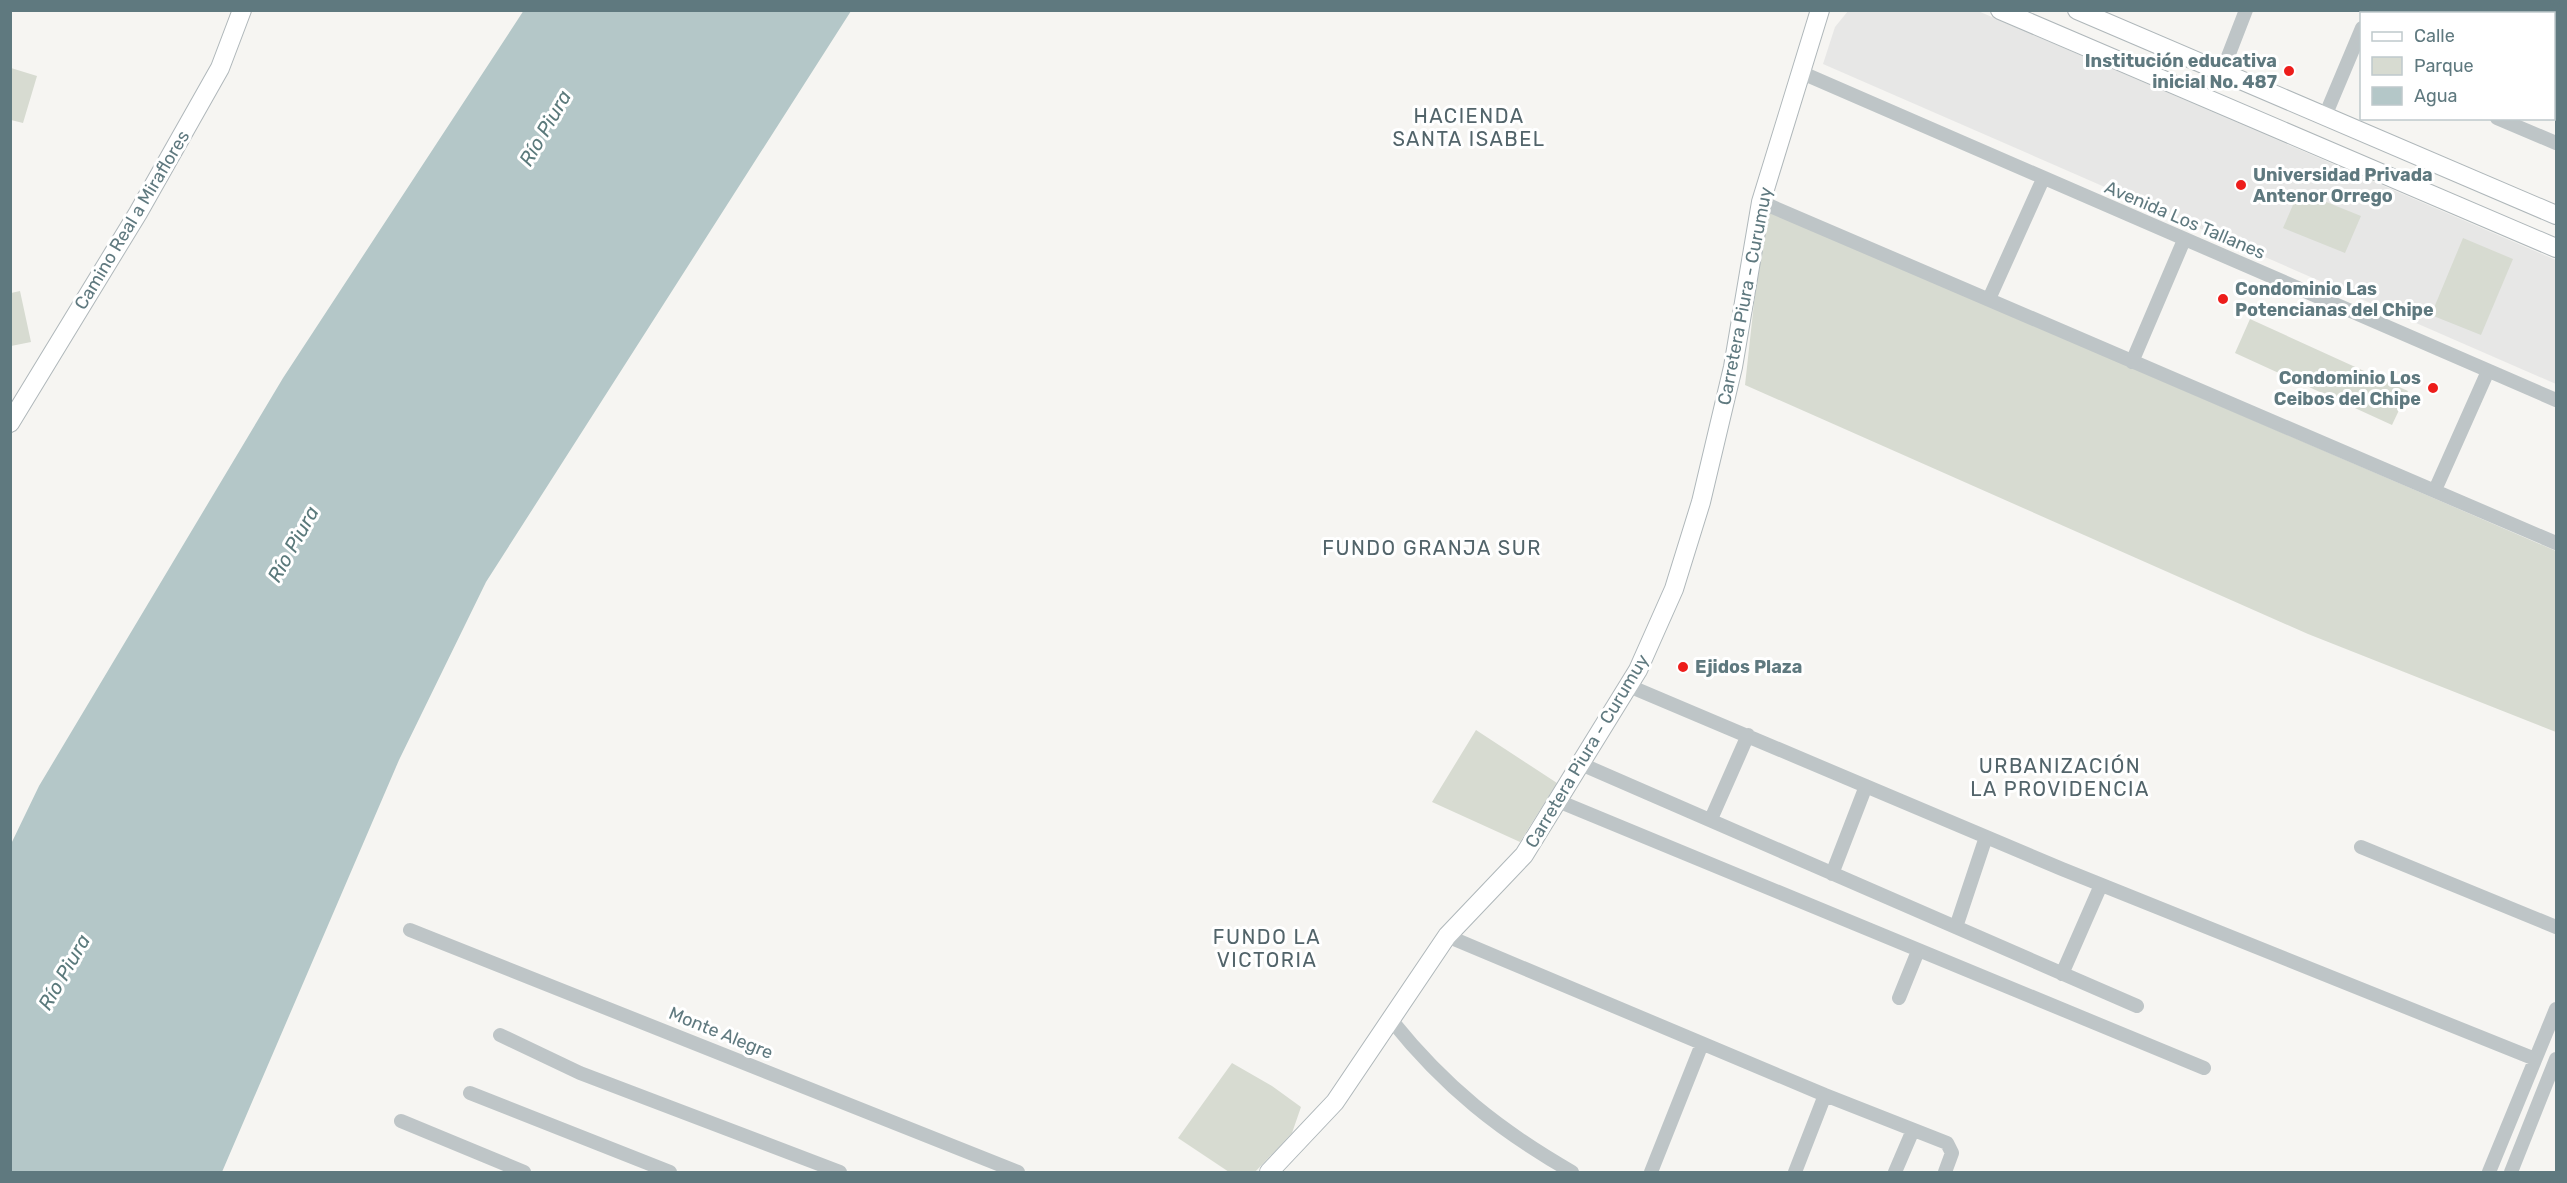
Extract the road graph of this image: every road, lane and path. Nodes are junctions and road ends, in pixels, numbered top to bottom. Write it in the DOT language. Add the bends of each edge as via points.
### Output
graph roads {
  1 [pos="242,10"];
  2 [pos="1820,10"];
  3 [pos="2000,10"];
  4 [pos="2077,10"];
  5 [pos="2246,10"];
  6 [pos="2360,33"];
  7 [pos="2139,37"];
  8 [pos="2355,60"];
  9 [pos="2126,64"];
  10 [pos="1800,72"];
  11 [pos="2222,72"];
  12 [pos="2325,117"];
  13 [pos="2516,122"];
  14 [pos="2556,143"];
  15 [pos="2043,178"];
  16 [pos="1761,202"];
  17 [pos="2556,215"];
  18 [pos="2184,240"];
  19 [pos="2556,248"];
  20 [pos="1989,299"];
  21 [pos="2132,362"];
  22 [pos="2488,371"];
  23 [pos="2556,400"];
  24 [pos="10,423"];
  25 [pos="2435,490"];
  26 [pos="2556,543"];
  27 [pos="1629,686"];
  28 [pos="1748,735"];
  29 [pos="1581,764"];
  30 [pos="1866,786"];
  31 [pos="1558,801"];
  32 [pos="1711,819"];
  33 [pos="1986,837"];
  34 [pos="2361,847"];
  35 [pos="1832,874"];
  36 [pos="2101,885"];
  37 [pos="1956,927"];
  38 [pos="2556,927"];
  39 [pos="410,930"];
  40 [pos="1447,936"];
  41 [pos="1918,951"];
  42 [pos="2062,974"];
  43 [pos="1899,998"];
  44 [pos="2137,1006"];
  45 [pos="2556,1010"];
  46 [pos="1392,1021"];
  47 [pos="500,1035"];
  48 [pos="1702,1044"];
  49 [pos="2535,1059"];
  50 [pos="2556,1059"];
  51 [pos="2204,1068"];
  52 [pos="470,1093"];
  53 [pos="1825,1095"];
  54 [pos="401,1121"];
  55 [pos="1914,1130"];
  56 [pos="524,1173"];
  57 [pos="670,1173"];
  58 [pos="840,1173"];
  59 [pos="1017,1173"];
  60 [pos="1269,1173"];
  61 [pos="1572,1173"];
  62 [pos="1651,1173"];
  63 [pos="1795,1173"];
  64 [pos="1895,1173"];
  65 [pos="1946,1173"];
  66 [pos="2489,1173"];
  67 [pos="2511,1173"];
  1 -- 24 [label="main road, Camino Real a Miraflores" via="220,68 138,213"];
  2 -- 10 [label="main road, Carretera Piura - Curumuy"];
  3 -- 9 [label="main road"];
  4 -- 7 [label="main road"];
  5 -- 11 [label="street"];
  6 -- 8 [label="street"];
  7 -- 9 [label="main road"];
  7 -- 11 [label="main road"];
  8 -- 12 [label="street"];
  9 -- 19 [label="main road"];
  10 -- 15 [label="street, Avenida Los Tallanes"];
  10 -- 16 [label="main road, Carretera Piura - Curumuy"];
  11 -- 12 [label="main road"];
  12 -- 17 [label="main road"];
  13 -- 14 [label="street"];
  15 -- 18 [label="street, Avenida Los Tallanes"];
  15 -- 20 [label="street"];
  16 -- 20 [label="street"];
  16 -- 27 [label="main road, Carretera Piura - Curumuy" via="1733,367 1701,502 1670,599"];
  18 -- 21 [label="street"];
  18 -- 22 [label="street, Avenida Los Tallanes"];
  20 -- 21 [label="street"];
  21 -- 25 [label="street"];
  22 -- 23 [label="street, Avenida Los Tallanes"];
  22 -- 25 [label="street"];
  25 -- 26 [label="street"];
  27 -- 28 [label="street"];
  27 -- 29 [label="main road, Carretera Piura - Curumuy"];
  28 -- 30 [label="street"];
  28 -- 32 [label="street"];
  29 -- 31 [label="main road, Carretera Piura - Curumuy"];
  29 -- 32 [label="street"];
  30 -- 33 [label="street"];
  30 -- 35 [label="street"];
  31 -- 40 [label="main road, Carretera Piura - Curumuy" via="1524,855"];
  31 -- 41 [label="street"];
  32 -- 35 [label="street"];
  33 -- 36 [label="street"];
  33 -- 37 [label="street"];
  34 -- 38 [label="street"];
  35 -- 37 [label="street"];
  36 -- 42 [label="street"];
  36 -- 49 [label="street"];
  37 -- 42 [label="street"];
  39 -- 59 [label="street, Monte Alegre"];
  40 -- 46 [label="main road, Carretera Piura - Curumuy"];
  40 -- 48 [label="street"];
  41 -- 43 [label="street"];
  41 -- 51 [label="street"];
  42 -- 44 [label="street"];
  45 -- 49 [label="street"];
  46 -- 60 [label="main road, Carretera Piura - Curumuy" via="1335,1102"];
  46 -- 61 [label="street" via="1445,1082 1498,1124"];
  47 -- 58 [label="street" via="580,1073"];
  48 -- 53 [label="street"];
  48 -- 62 [label="street"];
  49 -- 66 [label="street"];
  50 -- 67 [label="street"];
  52 -- 57 [label="street"];
  53 -- 55 [label="street"];
  53 -- 63 [label="street"];
  54 -- 56 [label="street"];
  55 -- 64 [label="street"];
  55 -- 65 [label="street" via="1951,1147"];
}
